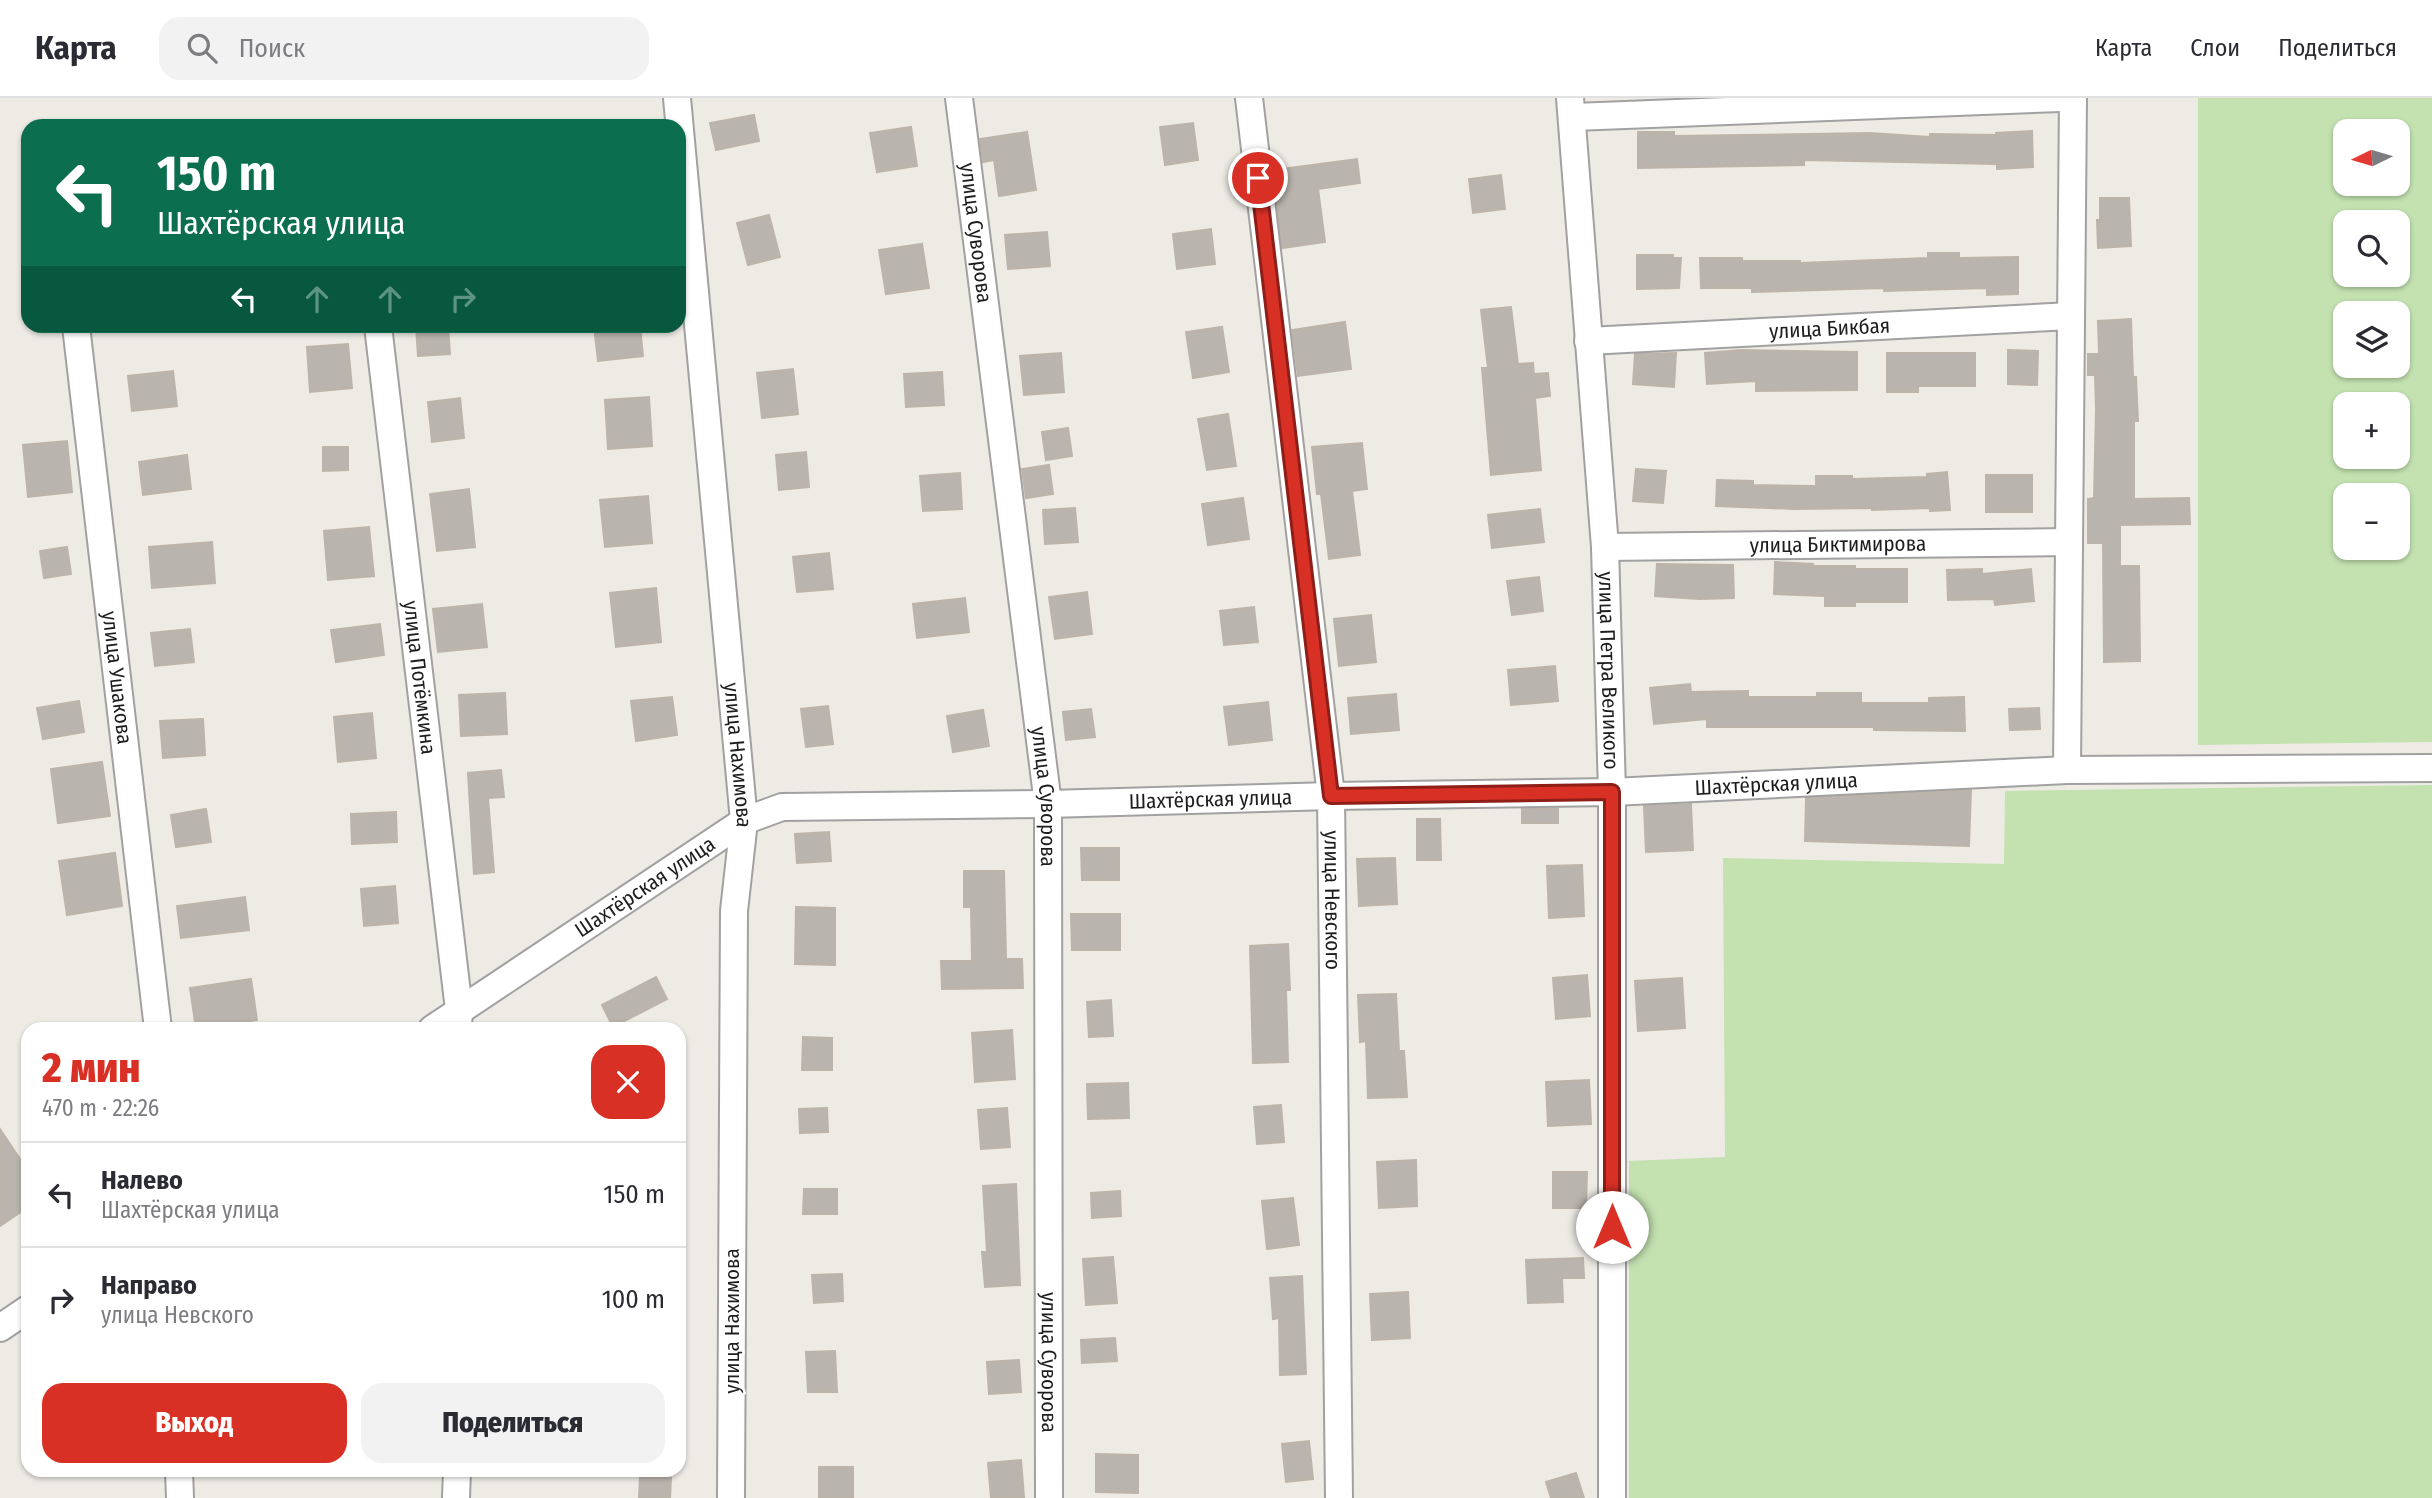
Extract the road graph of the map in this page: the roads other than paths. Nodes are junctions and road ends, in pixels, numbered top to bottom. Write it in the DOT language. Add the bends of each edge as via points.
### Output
graph roads {
  1 [pos="677,98"];
  2 [pos="959,98"];
  3 [pos="1249,98"];
  4 [pos="2060,98"];
  5 [pos="2073,98"];
  6 [pos="1572,108"];
  7 [pos="679,119"];
  8 [pos="686,195"];
  9 [pos="2071,316"];
  10 [pos="77,333"];
  11 [pos="379,333"];
  12 [pos="1588,341"];
  13 [pos="2069,542"];
  14 [pos="1605,547"];
  15 [pos="2432,768"];
  16 [pos="2067,770"];
  17 [pos="1612,792"];
  18 [pos="1331,796"];
  19 [pos="1048,804"];
  20 [pos="744,821"];
  21 [pos="458,1020"];
  22 [pos="158,1022"];
  23 [pos="21,1314"];
  24 [pos="0,1328"];
  25 [pos="180,1477"];
  26 [pos="457,1477"];
  27 [pos="180,1498"];
  28 [pos="457,1498"];
  29 [pos="731,1498"];
  30 [pos="1049,1498"];
  31 [pos="1339,1498"];
  32 [pos="1612,1498"];
  1 -- 7 [label="street, улица Нахимова"];
  2 -- 19 [label="street, улица Суворова"];
  3 -- 18 [label="street, улица Невского"];
  4 -- 6 [label="street"];
  5 -- 9 [label="street"];
  6 -- 12 [label="street, улица Петра Великого"];
  8 -- 20 [label="street, улица Нахимова"];
  9 -- 12 [label="street, улица Бикбая"];
  9 -- 13 [label="street"];
  10 -- 22 [label="street, улица Ушакова"];
  11 -- 21 [label="street, улица Потёмкина"];
  12 -- 14 [label="street, улица Петра Великого"];
  13 -- 14 [label="street, улица Биктимирова"];
  13 -- 16 [label="street"];
  14 -- 17 [label="street, улица Петра Великого"];
  15 -- 16 [label="street, Шахтёрская улица"];
  16 -- 17 [label="street, Шахтёрская улица"];
  17 -- 18 [label="street, Шахтёрская улица"];
  17 -- 32 [label="street, улица Петра Великого"];
  18 -- 19 [label="street, Шахтёрская улица"];
  18 -- 31 [label="street, улица Невского"];
  19 -- 20 [label="street, Шахтёрская улица" via="782,807"];
  19 -- 30 [label="street, улица Суворова"];
  20 -- 21 [label="street, Шахтёрская улица"];
  20 -- 29 [label="street, улица Нахимова" via="734,911"];
  23 -- 24 [label="street"];
  25 -- 27 [label="street"];
  26 -- 28 [label="street"];
}
